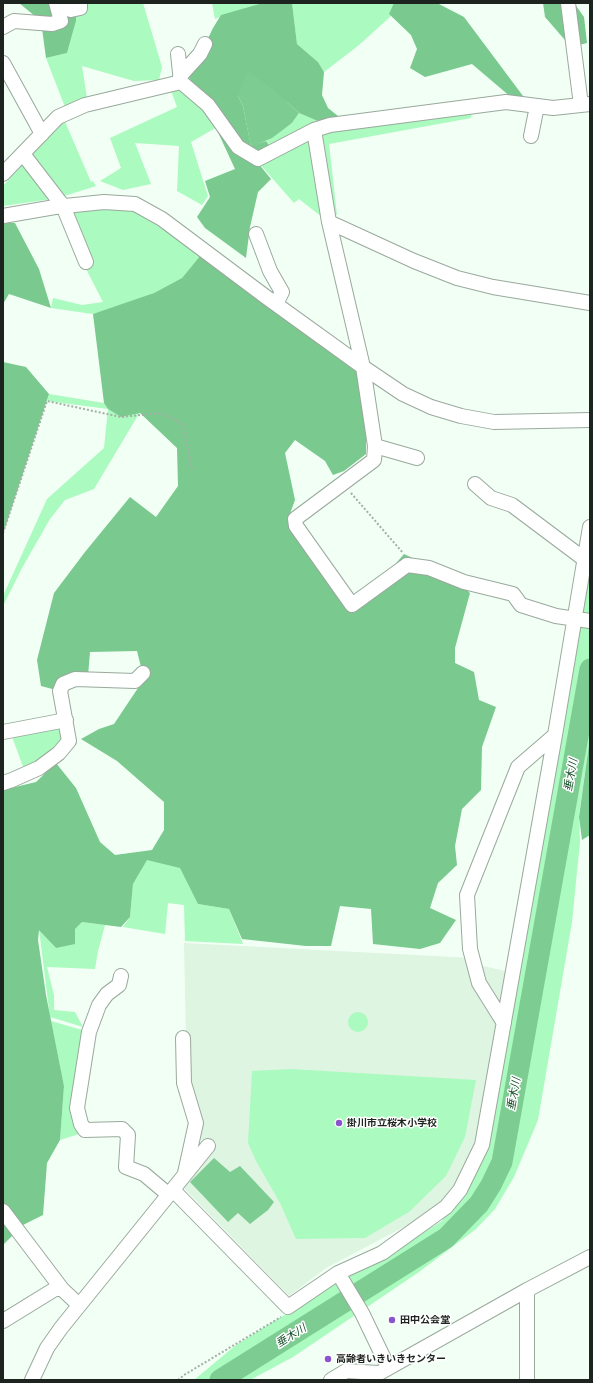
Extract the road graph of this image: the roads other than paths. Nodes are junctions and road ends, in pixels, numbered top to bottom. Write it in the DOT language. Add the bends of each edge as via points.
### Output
graph roads {
  1 [pos="56,3"];
  2 [pos="67,3"];
  3 [pos="80,3"];
  4 [pos="568,3"];
  5 [pos="3,27"];
  6 [pos="205,44"];
  7 [pos="178,54"];
  8 [pos="3,63"];
  9 [pos="180,79"];
  10 [pos="585,104"];
  11 [pos="537,106"];
  12 [pos="314,130"];
  13 [pos="42,134"];
  14 [pos="531,136"];
  15 [pos="23,154"];
  16 [pos="3,174"];
  17 [pos="63,206"];
  18 [pos="3,216"];
  19 [pos="329,222"];
  20 [pos="256,234"];
  21 [pos="86,262"];
  22 [pos="590,303"];
  23 [pos="276,304"];
  24 [pos="363,367"];
  25 [pos="590,420"];
  26 [pos="375,446"];
  27 [pos="417,458"];
  28 [pos="475,484"];
  29 [pos="590,527"];
  30 [pos="584,559"];
  31 [pos="583,620"];
  32 [pos="143,673"];
  33 [pos="66,720"];
  34 [pos="3,732"];
  35 [pos="555,735"];
  36 [pos="4,781"];
  37 [pos="122,976"];
  38 [pos="504,1023"];
  39 [pos="183,1038"];
  40 [pos="208,1146"];
  41 [pos="184,1175"];
  42 [pos="171,1192"];
  43 [pos="3,1211"];
  44 [pos="590,1257"];
  45 [pos="341,1277"];
  46 [pos="62,1289"];
  47 [pos="527,1290"];
  48 [pos="78,1305"];
  49 [pos="3,1321"];
  50 [pos="378,1374"];
  51 [pos="32,1380"];
  52 [pos="331,1380"];
  53 [pos="527,1380"];
  1 -- 5 [label="street" via="61,21 52,24 14,21"];
  2 -- 3 [label="street" via="71,10 80,8"];
  4 -- 10 [label="street"];
  6 -- 9 [label="street"];
  7 -- 9 [label="street"];
  8 -- 13 [label="street"];
  9 -- 12 [label="street" via="208,105 238,147 258,159"];
  9 -- 13 [label="street" via="85,105 58,117"];
  10 -- 11 [label="street" via="553,108"];
  11 -- 12 [label="street" via="506,102 330,125"];
  11 -- 14 [label="street"];
  12 -- 19 [label="street"];
  13 -- 15 [label="street"];
  15 -- 16 [label="street"];
  15 -- 17 [label="street"];
  17 -- 18 [label="street"];
  17 -- 21 [label="street"];
  17 -- 23 [label="street" via="104,202 135,204 162,219"];
  19 -- 22 [label="street" via="457,278 493,287"];
  19 -- 24 [label="street"];
  20 -- 23 [label="street" via="270,271 282,292"];
  23 -- 24 [label="street"];
  24 -- 25 [label="street" via="403,394 431,407 461,416 494,422"];
  24 -- 26 [label="street"];
  26 -- 27 [label="street"];
  26 -- 31 [label="street" via="374,460 295,519 296,526 352,605 407,565 430,568 464,582 513,594 521,605 556,616"];
  28 -- 30 [label="street" via="491,498 512,505"];
  29 -- 30 [label="street"];
  30 -- 31 [label="street"];
  31 -- 35 [label="street"];
  32 -- 33 [label="street" via="135,681 75,679 63,684 60,691"];
  33 -- 34 [label="street"];
  33 -- 36 [label="street" via="69,741 59,753 39,768"];
  35 -- 38 [label="street"];
  35 -- 38 [label="street" via="518,767 467,895 470,949 479,983"];
  37 -- 42 [label="street" via="119,985 107,994 99,1005 89,1032 77,1108 85,1130 122,1129 128,1135 126,1167 144,1174"];
  38 -- 45 [label="street" via="482,1145 460,1190 446,1207 382,1253"];
  39 -- 41 [label="street" via="184,1083 196,1123"];
  40 -- 41 [label="street"];
  41 -- 42 [label="street"];
  42 -- 45 [label="street" via="288,1306"];
  42 -- 48 [label="street"];
  43 -- 46 [label="street"];
  44 -- 47 [label="street"];
  45 -- 50 [label="street" via="362,1313"];
  46 -- 48 [label="street"];
  46 -- 49 [label="street" via="55,1289 43,1295"];
  47 -- 50 [label="street"];
  47 -- 53 [label="street"];
  48 -- 51 [label="street" via="47,1348"];
  50 -- 52 [label="street" via="346,1371"];
}
